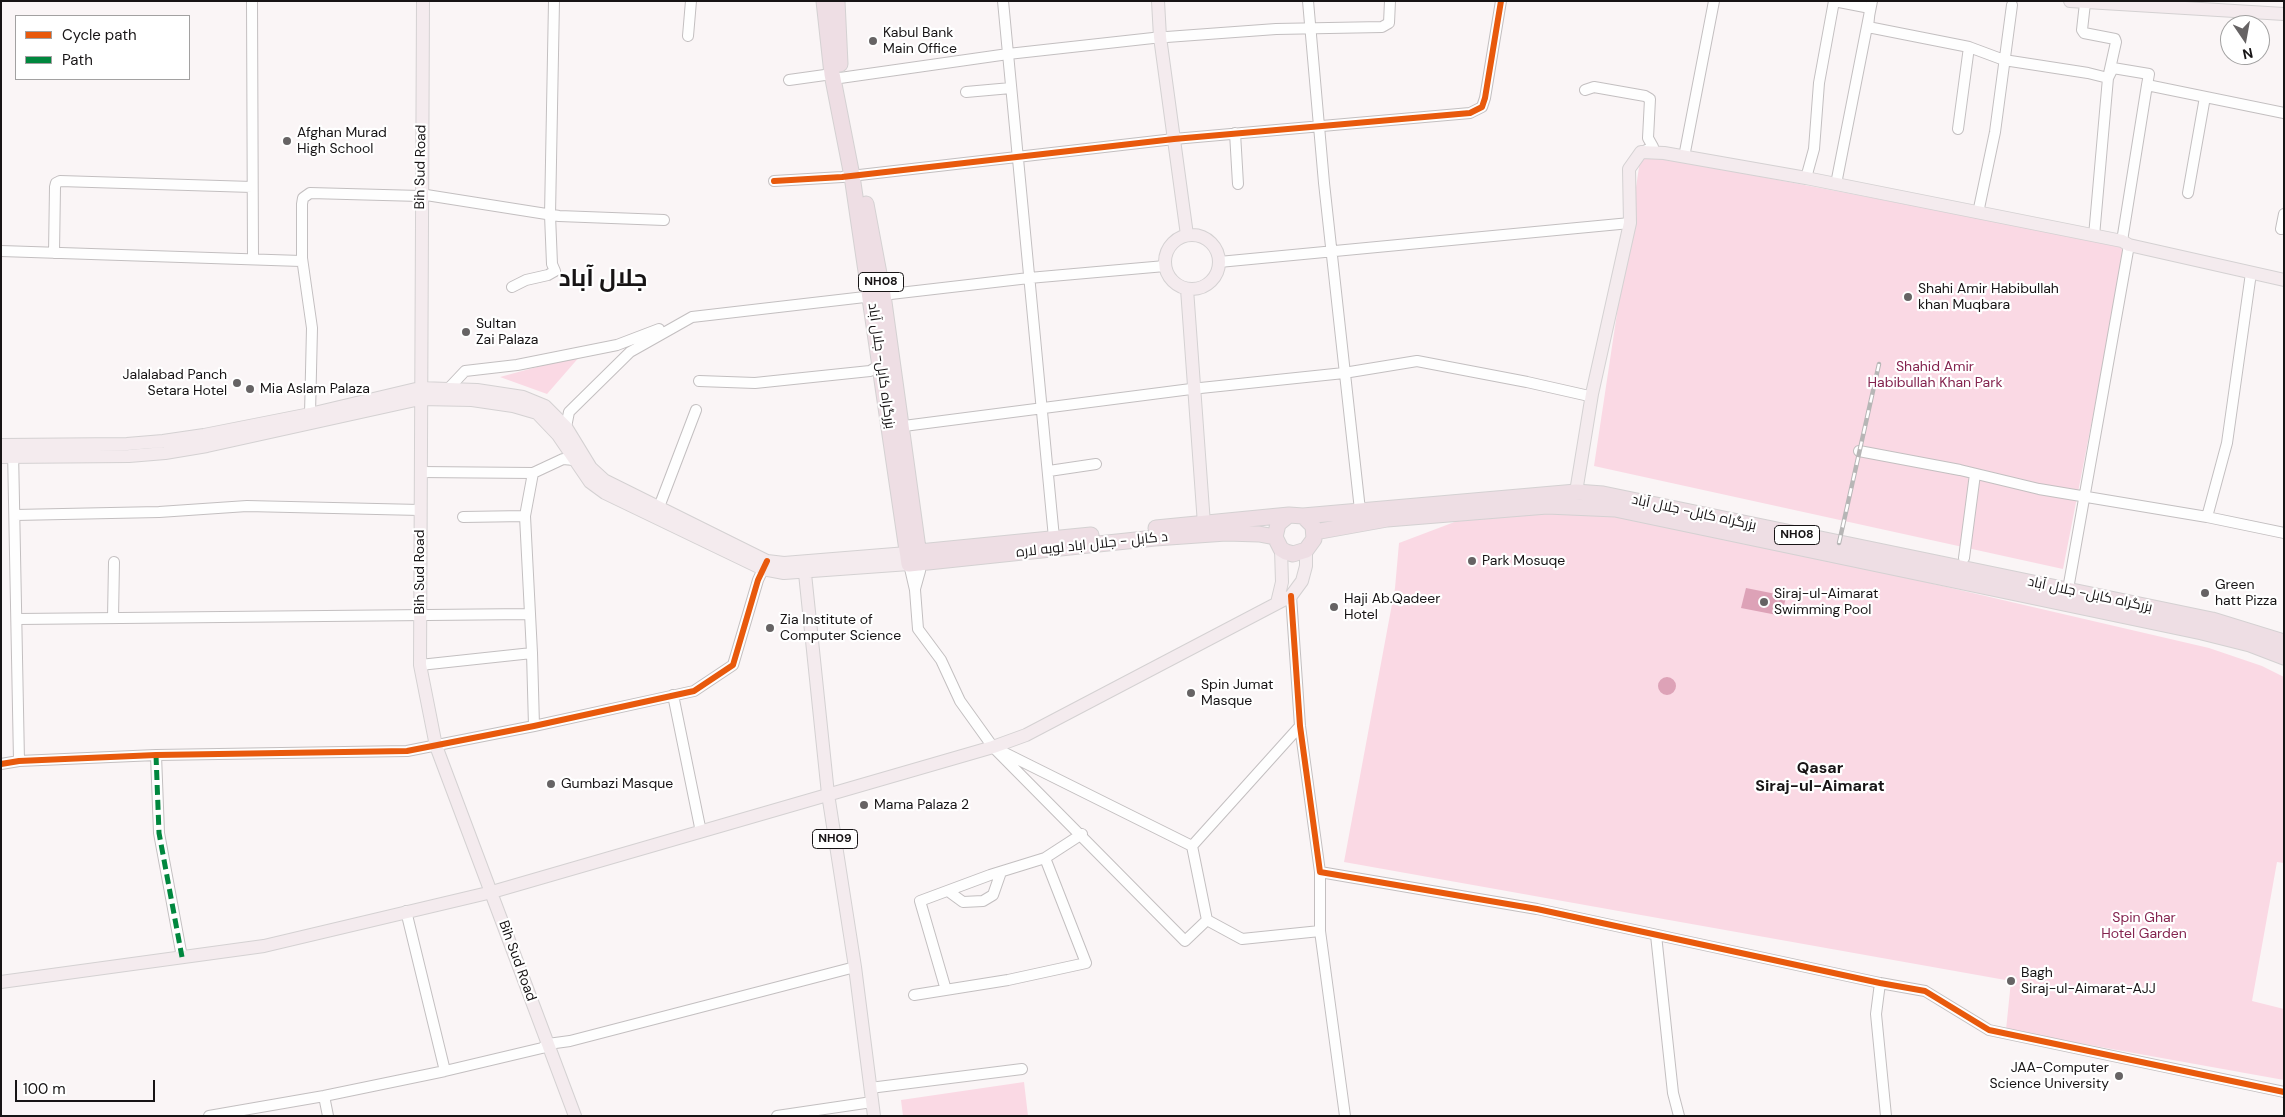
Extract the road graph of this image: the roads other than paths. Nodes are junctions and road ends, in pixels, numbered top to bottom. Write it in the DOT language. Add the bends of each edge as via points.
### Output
graph roads {
  1 [pos="252,1"];
  2 [pos="423,1"];
  3 [pos="554,1"];
  4 [pos="691,1"];
  5 [pos="824,1"];
  6 [pos="837,1"];
  7 [pos="1003,1"];
  8 [pos="1158,1"];
  9 [pos="1308,1"];
  10 [pos="1390,1"];
  11 [pos="1501,1"];
  12 [pos="1714,1"];
  13 [pos="1872,1"];
  14 [pos="2070,1"];
  15 [pos="2085,3"];
  16 [pos="2012,4"];
  17 [pos="2159,4"];
  18 [pos="2284,14"];
  19 [pos="1868,27"];
  20 [pos="1311,29"];
  21 [pos="688,36"];
  22 [pos="1160,37"];
  23 [pos="1969,47"];
  24 [pos="1008,54"];
  25 [pos="2004,60"];
  26 [pos="836,77"];
  27 [pos="2108,78"];
  28 [pos="790,80"];
  29 [pos="2147,85"];
  30 [pos="1011,88"];
  31 [pos="1585,90"];
  32 [pos="966,92"];
  33 [pos="2204,97"];
  34 [pos="2284,113"];
  35 [pos="1319,127"];
  36 [pos="1958,129"];
  37 [pos="1235,133"];
  38 [pos="1174,139"];
  39 [pos="1641,152"];
  40 [pos="1018,155"];
  41 [pos="1684,157"];
  42 [pos="856,175"];
  43 [pos="1806,178"];
  44 [pos="774,181"];
  45 [pos="1238,184"];
  46 [pos="1836,184"];
  47 [pos="252,187"];
  48 [pos="420,194"];
  49 [pos="2188,194"];
  50 [pos="1978,213"];
  51 [pos="2284,214"];
  52 [pos="550,215"];
  53 [pos="664,220"];
  54 [pos="1630,222"];
  55 [pos="2281,229"];
  56 [pos="1187,235"];
  57 [pos="2094,236"];
  58 [pos="2125,243"];
  59 [pos="1331,250"];
  60 [pos="1,251"];
  61 [pos="54,252"];
  62 [pos="302,258"];
  63 [pos="253,259"];
  64 [pos="1219,262"];
  65 [pos="1165,266"];
  66 [pos="2251,273"];
  67 [pos="1029,278"];
  68 [pos="2284,280"];
  69 [pos="512,287"];
  70 [pos="1188,289"];
  71 [pos="877,296"];
  72 [pos="692,317"];
  73 [pos="880,365"];
  74 [pos="1344,373"];
  75 [pos="699,381"];
  76 [pos="448,388"];
  77 [pos="1194,388"];
  78 [pos="420,393"];
  79 [pos="1592,394"];
  80 [pos="1042,407"];
  81 [pos="696,410"];
  82 [pos="310,414"];
  83 [pos="896,427"];
  84 [pos="562,431"];
  85 [pos="7,451"];
  86 [pos="1859,451"];
  87 [pos="574,460"];
  88 [pos="1096,464"];
  89 [pos="1048,471"];
  90 [pos="420,472"];
  91 [pos="534,473"];
  92 [pos="1975,474"];
  93 [pos="1576,492"];
  94 [pos="2086,497"];
  95 [pos="659,508"];
  96 [pos="420,510"];
  97 [pos="1360,510"];
  98 [pos="15,515"];
  99 [pos="525,516"];
  100 [pos="1296,516"];
  101 [pos="463,517"];
  102 [pos="2207,518"];
  103 [pos="1204,524"];
  104 [pos="1314,532"];
  105 [pos="2284,534"];
  106 [pos="1054,538"];
  107 [pos="1278,543"];
  108 [pos="1306,550"];
  109 [pos="914,558"];
  110 [pos="1964,558"];
  111 [pos="114,562"];
  112 [pos="765,565"];
  113 [pos="805,566"];
  114 [pos="1291,596"];
  115 [pos="2067,597"];
  116 [pos="1277,603"];
  117 [pos="530,614"];
  118 [pos="419,616"];
  119 [pos="113,618"];
  120 [pos="18,619"];
  121 [pos="2284,642"];
  122 [pos="532,653"];
  123 [pos="2284,657"];
  124 [pos="420,665"];
  125 [pos="673,696"];
  126 [pos="534,726"];
  127 [pos="1300,726"];
  128 [pos="436,746"];
  129 [pos="993,747"];
  130 [pos="156,756"];
  131 [pos="19,761"];
  132 [pos="1,764"];
  133 [pos="828,794"];
  134 [pos="701,832"];
  135 [pos="1082,834"];
  136 [pos="1192,846"];
  137 [pos="1045,858"];
  138 [pos="1001,872"];
  139 [pos="1320,872"];
  140 [pos="948,891"];
  141 [pos="492,892"];
  142 [pos="406,911"];
  143 [pos="1207,920"];
  144 [pos="1320,930"];
  145 [pos="1656,935"];
  146 [pos="182,957"];
  147 [pos="855,968"];
  148 [pos="1,982"];
  149 [pos="1880,983"];
  150 [pos="946,990"];
  151 [pos="914,995"];
  152 [pos="548,1044"];
  153 [pos="1022,1069"];
  154 [pos="445,1071"];
  155 [pos="870,1088"];
  156 [pos="2284,1092"];
  157 [pos="324,1096"];
  158 [pos="872,1102"];
  159 [pos="209,1116"];
  160 [pos="328,1116"];
  161 [pos="575,1116"];
  162 [pos="777,1116"];
  163 [pos="874,1116"];
  164 [pos="1345,1116"];
  165 [pos="1679,1116"];
  166 [pos="1886,1116"];
  1 -- 47 [label="street"];
  2 -- 48 [label="main road, Bih Sud Road"];
  3 -- 52 [label="street"];
  4 -- 21 [label="street"];
  5 -- 26 [label="highway, بزرگراه کابل- جلال آباد / NH08"];
  6 -- 26 [label="highway, بزرگراه کابل- جلال آباد / NH08"];
  7 -- 24 [label="street"];
  8 -- 22 [label="main road"];
  9 -- 20 [label="street"];
  10 -- 20 [label="street" via="1388,23 1382,27"];
  11 -- 35 [label="street" via="1482,107 1470,113"];
  12 -- 41 [label="street"];
  13 -- 19 [label="street"];
  14 -- 15 [label="main road"];
  15 -- 17 [label="main road"];
  15 -- 27 [label="street" via="2084,33 2115,39"];
  16 -- 25 [label="street"];
  17 -- 18 [label="main road"];
  19 -- 23 [label="street"];
  19 -- 43 [label="street" via="1870,8 1834,1 1819,83 1814,149"];
  19 -- 46 [label="street"];
  20 -- 22 [label="street"];
  20 -- 35 [label="street"];
  22 -- 24 [label="street"];
  22 -- 38 [label="main road"];
  23 -- 25 [label="street"];
  23 -- 36 [label="street"];
  24 -- 26 [label="street"];
  24 -- 30 [label="street"];
  25 -- 27 [label="street"];
  25 -- 50 [label="street" via="1995,132"];
  26 -- 28 [label="street"];
  26 -- 42 [label="highway, بزرگراه کابل- جلال آباد / NH08"];
  27 -- 29 [label="street" via="2113,68 2148,74"];
  27 -- 57 [label="street"];
  29 -- 33 [label="street"];
  29 -- 58 [label="street"];
  30 -- 32 [label="street"];
  30 -- 40 [label="street"];
  31 -- 39 [label="street" via="1594,87 1650,99 1648,138 1653,147"];
  33 -- 34 [label="street"];
  33 -- 49 [label="street"];
  35 -- 37 [label="street"];
  35 -- 59 [label="street"];
  37 -- 38 [label="street"];
  37 -- 45 [label="street"];
  38 -- 40 [label="street"];
  38 -- 56 [label="main road"];
  39 -- 41 [label="main road"];
  39 -- 54 [label="main road" via="1629,169"];
  40 -- 42 [label="street"];
  40 -- 67 [label="street"];
  41 -- 43 [label="main road"];
  42 -- 44 [label="street"];
  42 -- 71 [label="highway, بزرگراه کابل- جلال آباد / NH08"];
  43 -- 46 [label="main road"];
  46 -- 50 [label="main road"];
  47 -- 61 [label="street" via="56,182"];
  47 -- 63 [label="street"];
  48 -- 52 [label="street"];
  48 -- 62 [label="street" via="310,193 303,198 302,204"];
  48 -- 78 [label="main road, Bih Sud Road"];
  50 -- 57 [label="main road"];
  51 -- 55 [label="street"];
  52 -- 53 [label="street"];
  52 -- 69 [label="street" via="555,271"];
  54 -- 59 [label="street"];
  54 -- 79 [label="main road"];
  56 -- 64 [label="main road" via="1206,238 1218,253"];
  56 -- 65 [label="main road" via="1170,246"];
  57 -- 58 [label="main road"];
  58 -- 66 [label="main road"];
  58 -- 94 [label="street"];
  59 -- 64 [label="street"];
  59 -- 74 [label="street"];
  60 -- 61 [label="street"];
  61 -- 63 [label="street"];
  62 -- 63 [label="street" via="301,261"];
  62 -- 82 [label="street" via="312,328"];
  64 -- 70 [label="main road" via="1212,281 1203,287"];
  65 -- 67 [label="street"];
  65 -- 70 [label="main road" via="1172,281"];
  66 -- 68 [label="main road"];
  66 -- 102 [label="street" via="2227,443"];
  67 -- 71 [label="street"];
  67 -- 80 [label="street"];
  70 -- 77 [label="main road"];
  71 -- 72 [label="street"];
  71 -- 73 [label="highway, بزرگراه کابل- جلال آباد / NH08"];
  71 -- 83 [label="highway, بزرگراه کابل- جلال آباد / NH08"];
  72 -- 76 [label="street" via="617,345 517,365 465,371"];
  72 -- 84 [label="street" via="630,352 569,412"];
  73 -- 75 [label="street" via="870,371 755,383"];
  73 -- 83 [label="highway, بزرگراه کابل- جلال آباد / NH08"];
  74 -- 77 [label="street"];
  74 -- 79 [label="street" via="1417,361 1589,396"];
  74 -- 97 [label="street"];
  76 -- 78 [label="main road"];
  76 -- 84 [label="main road" via="536,401 553,412"];
  77 -- 80 [label="street"];
  77 -- 103 [label="main road"];
  78 -- 82 [label="main road"];
  78 -- 84 [label="main road" via="525,408"];
  78 -- 85 [label="main road" via="207,446 165,453 129,456"];
  78 -- 90 [label="main road, Bih Sud Road"];
  79 -- 93 [label="main road"];
  80 -- 83 [label="street"];
  80 -- 89 [label="street"];
  81 -- 95 [label="street"];
  82 -- 85 [label="main road" via="163,441"];
  83 -- 109 [label="highway, بزرگراه کابل- جلال آباد / NH08"];
  84 -- 87 [label="main road"];
  84 -- 95 [label="main road" via="604,480"];
  85 -- 98 [label="street"];
  86 -- 92 [label="street"];
  87 -- 91 [label="street" via="563,459"];
  87 -- 112 [label="main road" via="590,482 606,493"];
  88 -- 89 [label="street"];
  89 -- 106 [label="street"];
  90 -- 91 [label="street"];
  90 -- 96 [label="main road, Bih Sud Road"];
  91 -- 99 [label="street"];
  92 -- 94 [label="street"];
  92 -- 110 [label="street"];
  93 -- 97 [label="highway, بزرگراه کابل- جلال آباد / NH08"];
  93 -- 115 [label="highway, بزرگراه کابل- جلال آباد / NH08" via="1602,494"];
  94 -- 102 [label="street"];
  94 -- 115 [label="street"];
  95 -- 112 [label="main road"];
  96 -- 98 [label="street" via="247,506 159,512"];
  96 -- 118 [label="main road, Bih Sud Road"];
  97 -- 100 [label="highway, بزرگراه کابل- جلال آباد / NH08"];
  98 -- 120 [label="street"];
  99 -- 101 [label="street"];
  99 -- 117 [label="street"];
  100 -- 103 [label="highway, بزرگراه کابل- جلال آباد / NH08"];
  100 -- 104 [label="highway" via="1313,526"];
  100 -- 107 [label="highway" via="1278,524"];
  102 -- 105 [label="street"];
  103 -- 106 [label="highway, بزرگراه کابل- جلال آباد / NH08"];
  104 -- 108 [label="highway" via="1311,546"];
  104 -- 115 [label="highway, بزرگراه کابل- جلال آباد / NH08" via="1387,519 1547,506 1592,506"];
  106 -- 109 [label="highway, بزرگراه کابل- جلال آباد / NH08"];
  107 -- 108 [label="highway" via="1293,554"];
  107 -- 109 [label="highway, د کابل - جلال اباد لویه لاره" via="1259,534 1226,534"];
  107 -- 116 [label="main road" via="1282,582"];
  108 -- 114 [label="main road" via="1302,581"];
  109 -- 113 [label="main road"];
  109 -- 129 [label="street" via="920,571 915,590 918,629 941,660 960,701"];
  111 -- 119 [label="street"];
  112 -- 113 [label="main road" via="784,573"];
  112 -- 125 [label="street" via="733,665 694,691"];
  113 -- 133 [label="main road, NH09"];
  114 -- 116 [label="main road"];
  114 -- 127 [label="street"];
  115 -- 121 [label="highway, بزرگراه کابل- جلال آباد / NH08" via="2212,620"];
  115 -- 123 [label="highway, بزرگراه کابل- جلال آباد / NH08" via="2250,644"];
  116 -- 129 [label="main road" via="1026,734"];
  117 -- 118 [label="street"];
  117 -- 122 [label="street"];
  118 -- 119 [label="street"];
  118 -- 124 [label="main road, Bih Sud Road"];
  119 -- 120 [label="street"];
  120 -- 131 [label="street"];
  122 -- 124 [label="street"];
  122 -- 126 [label="street"];
  124 -- 128 [label="main road, Bih Sud Road"];
  125 -- 126 [label="street"];
  125 -- 134 [label="street"];
  126 -- 128 [label="street"];
  127 -- 136 [label="street"];
  127 -- 139 [label="street"];
  128 -- 130 [label="street" via="407,751"];
  128 -- 141 [label="main road, Bih Sud Road"];
  129 -- 133 [label="main road"];
  129 -- 135 [label="street"];
  129 -- 136 [label="street"];
  130 -- 131 [label="street"];
  130 -- 146 [label="street" via="158,833"];
  131 -- 132 [label="street"];
  133 -- 134 [label="main road"];
  133 -- 147 [label="main road, NH09"];
  134 -- 141 [label="main road"];
  135 -- 137 [label="street"];
  135 -- 143 [label="street" via="1185,941"];
  136 -- 143 [label="street"];
  137 -- 138 [label="street"];
  137 -- 150 [label="street" via="1086,963"];
  138 -- 140 [label="street"];
  138 -- 140 [label="street" via="993,895 983,901 963,902"];
  139 -- 144 [label="street"];
  139 -- 145 [label="street" via="1537,909"];
  140 -- 150 [label="street" via="920,901"];
  141 -- 142 [label="main road"];
  141 -- 152 [label="main road, Bih Sud Road"];
  142 -- 146 [label="main road" via="264,946"];
  142 -- 154 [label="street"];
  143 -- 144 [label="street" via="1242,939"];
  144 -- 164 [label="street"];
  145 -- 149 [label="street"];
  145 -- 165 [label="street" via="1672,1094"];
  146 -- 148 [label="main road"];
  147 -- 152 [label="street"];
  147 -- 155 [label="main road, NH09"];
  149 -- 156 [label="street" via="1925,991 1988,1030"];
  149 -- 166 [label="street" via="1876,1014"];
  150 -- 151 [label="street"];
  152 -- 154 [label="street"];
  152 -- 161 [label="main road, Bih Sud Road"];
  153 -- 155 [label="street"];
  154 -- 157 [label="street"];
  155 -- 158 [label="main road, NH09"];
  157 -- 159 [label="street"];
  157 -- 160 [label="street"];
  158 -- 162 [label="street"];
  158 -- 163 [label="main road, NH09"];
}
